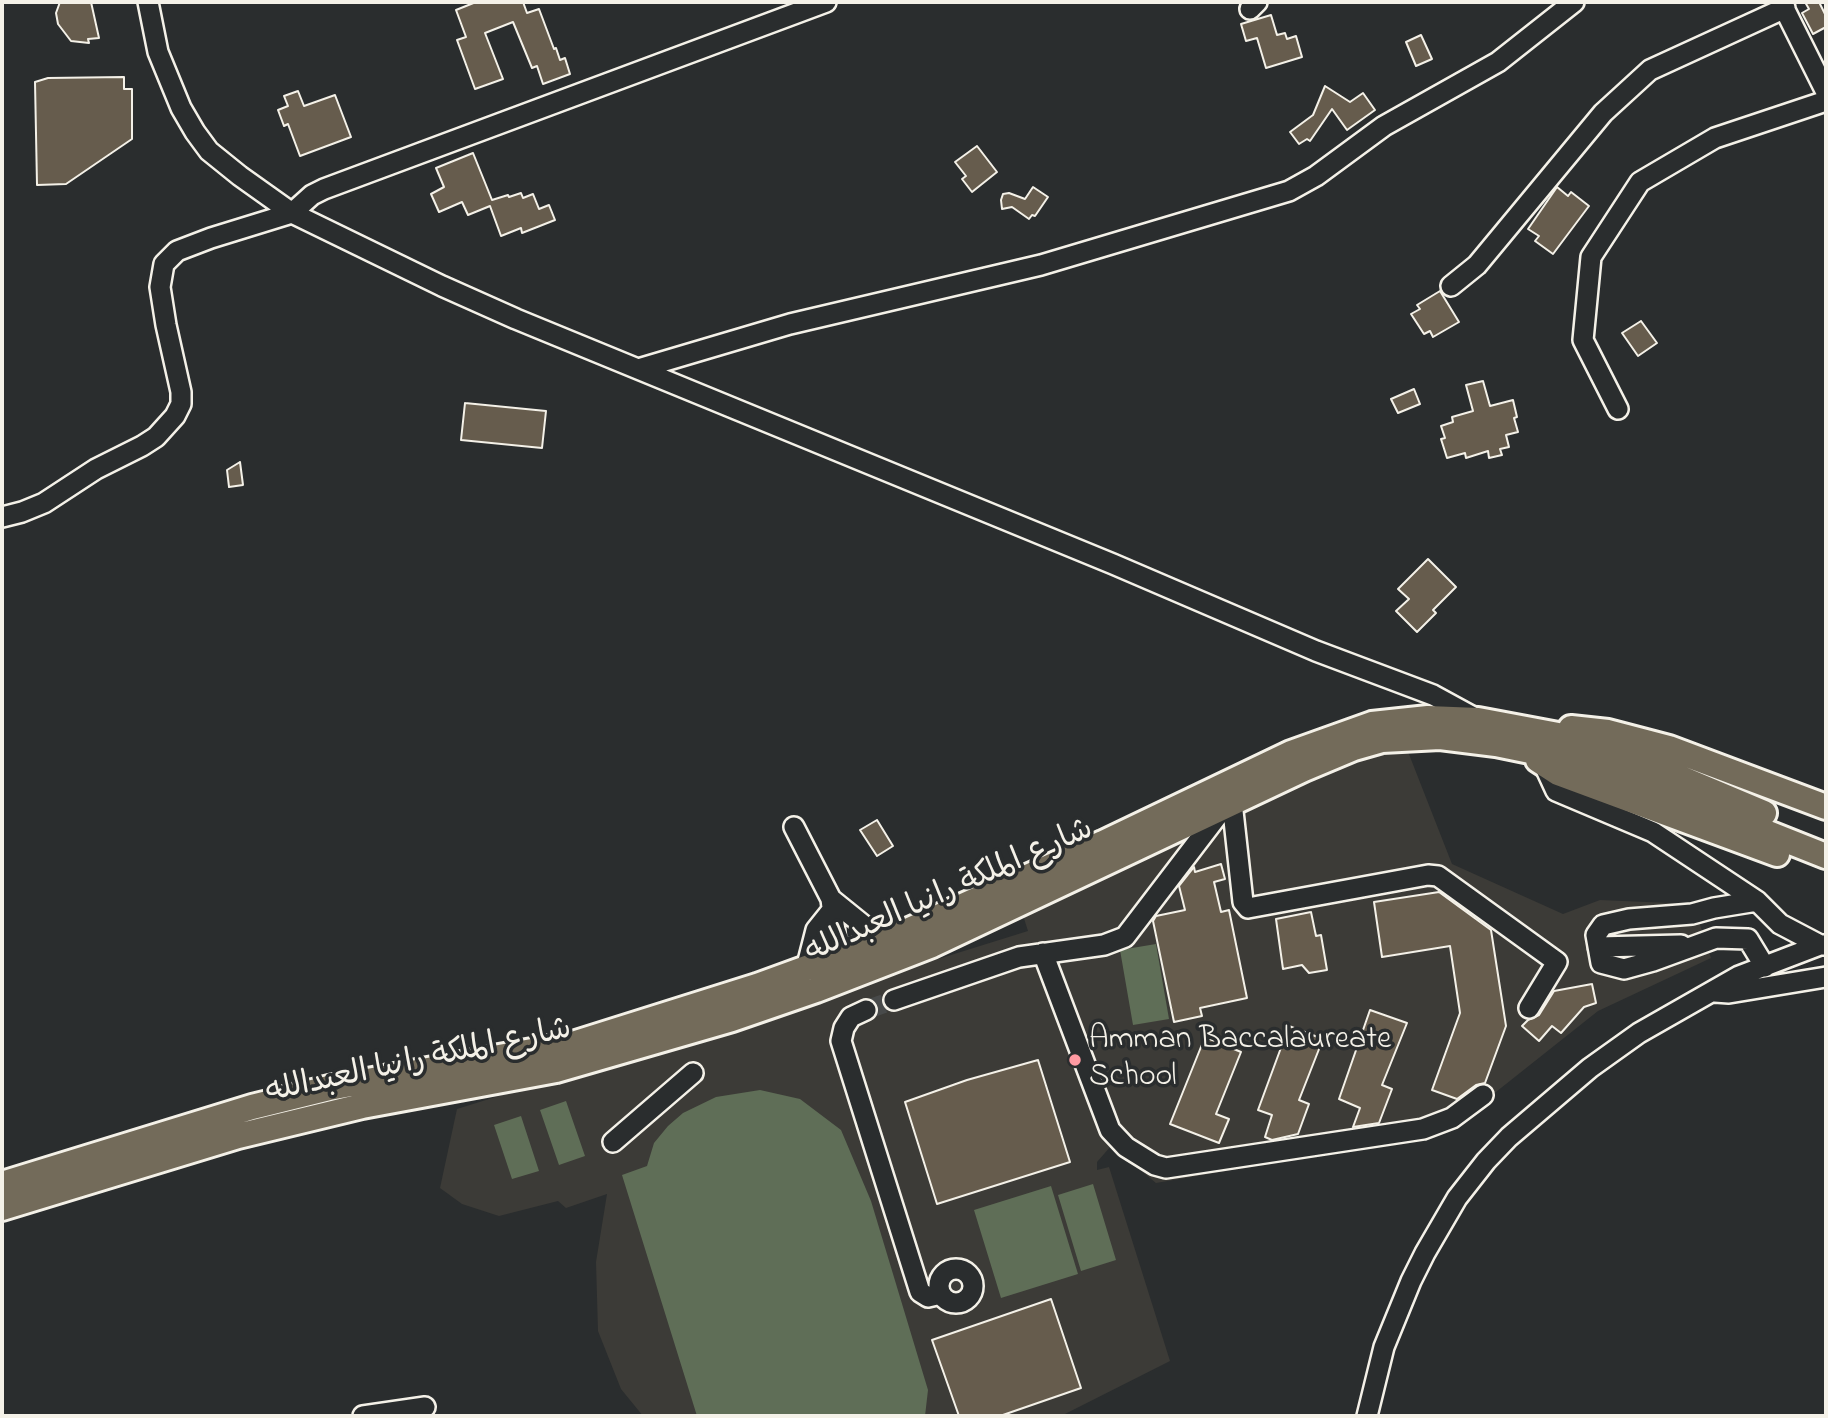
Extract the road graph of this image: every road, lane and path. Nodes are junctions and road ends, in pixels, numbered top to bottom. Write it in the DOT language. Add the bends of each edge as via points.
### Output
graph roads {
  1 [pos="148,2"];
  2 [pos="826,2"];
  3 [pos="1574,2"];
  4 [pos="1783,5"];
  5 [pos="1826,92"];
  6 [pos="1826,101"];
  7 [pos="292,213"];
  8 [pos="1451,286"];
  9 [pos="638,369"];
  10 [pos="1618,410"];
  11 [pos="2,517"];
  12 [pos="1478,720"];
  13 [pos="1519,726"];
  14 [pos="1536,757"];
  15 [pos="1229,803"];
  16 [pos="1826,807"];
  17 [pos="1681,818"];
  18 [pos="794,827"];
  19 [pos="1653,832"];
  20 [pos="1826,839"];
  21 [pos="1826,856"];
  22 [pos="1826,873"];
  23 [pos="1757,901"];
  24 [pos="832,905"];
  25 [pos="883,941"];
  26 [pos="1823,946"];
  27 [pos="1043,953"];
  28 [pos="838,958"];
  29 [pos="1765,967"];
  30 [pos="806,969"];
  31 [pos="1826,977"];
  32 [pos="1714,992"];
  33 [pos="894,1000"];
  34 [pos="1529,1008"];
  35 [pos="866,1010"];
  36 [pos="693,1073"];
  37 [pos="1483,1094"];
  38 [pos="614,1142"];
  39 [pos="2,1184"];
  40 [pos="2,1208"];
  41 [pos="941,1294"];
  42 [pos="425,1407"];
  43 [pos="363,1416"];
  44 [pos="1367,1416"];
  1 -- 7 [label="street" via="158,52 195,132 209,151 240,177"];
  2 -- 7 [label="street" via="324,189"];
  3 -- 9 [label="street" via="1498,62 1384,126 1289,191 1041,265 790,324"];
  4 -- 5 [label="street"];
  4 -- 8 [label="street" via="1650,70 1603,113 1477,265"];
  6 -- 10 [label="street" via="1715,138 1640,182 1591,257 1583,340"];
  7 -- 9 [label="street" via="442,286"];
  7 -- 11 [label="street" via="194,243 169,256 160,287 181,392 175,416 142,446 44,503"];
  9 -- 12 [label="street" via="1304,646 1433,695"];
  12 -- 13 [label="main road, شارع الملكة رانيا العبدالله"];
  12 -- 25 [label="main road, شارع الملكة رانيا العبدالله" via="1391,721 1316,742"];
  13 -- 16 [label="main road" via="1617,734 1706,761"];
  13 -- 20 [label="main road, شارع الملكة رانيا العبدالله" via="1650,765"];
  14 -- 15 [label="main road, شارع الملكة رانيا العبدالله" via="1496,744 1440,737 1382,740 1330,757"];
  14 -- 17 [label="main road" via="1558,773"];
  14 -- 19 [label="street" via="1556,791"];
  14 -- 21 [label="main road, شارع الملكة رانيا العبدالله" via="1574,760 1622,775"];
  15 -- 27 [label="street" via="1125,937 1104,945"];
  15 -- 34 [label="street" via="1243,902 1248,908 1438,876 1556,961"];
  15 -- 40 [label="main road, شارع الملكة رانيا العبدالله" via="932,945 732,1019 556,1070 362,1106 238,1136"];
  17 -- 19 [label="street"];
  17 -- 22 [label="main road"];
  18 -- 24 [label="street"];
  19 -- 23 [label="street"];
  23 -- 26 [label="street" via="1780,924"];
  23 -- 29 [label="street" via="1692,914 1629,919 1603,925 1596,935 1598,947 1748,939"];
  24 -- 25 [label="street"];
  24 -- 28 [label="street"];
  24 -- 30 [label="street" via="816,930"];
  25 -- 28 [label="main road, شارع الملكة رانيا العبدالله"];
  26 -- 29 [label="street"];
  27 -- 33 [label="street"];
  27 -- 37 [label="street" via="1110,1130 1126,1147 1166,1168 1423,1129 1452,1118"];
  28 -- 30 [label="main road, شارع الملكة رانيا العبدالله"];
  29 -- 32 [label="street"];
  30 -- 39 [label="main road, شارع الملكة رانيا العبدالله" via="576,1043 329,1088 176,1129"];
  31 -- 32 [label="street"];
  32 -- 44 [label="street" via="1639,1033 1590,1068 1509,1137 1472,1177 1411,1281 1384,1347"];
  35 -- 41 [label="street" via="847,1023 841,1041 920,1292 928,1297"];
  36 -- 38 [label="street"];
  42 -- 43 [label="street"];
}
